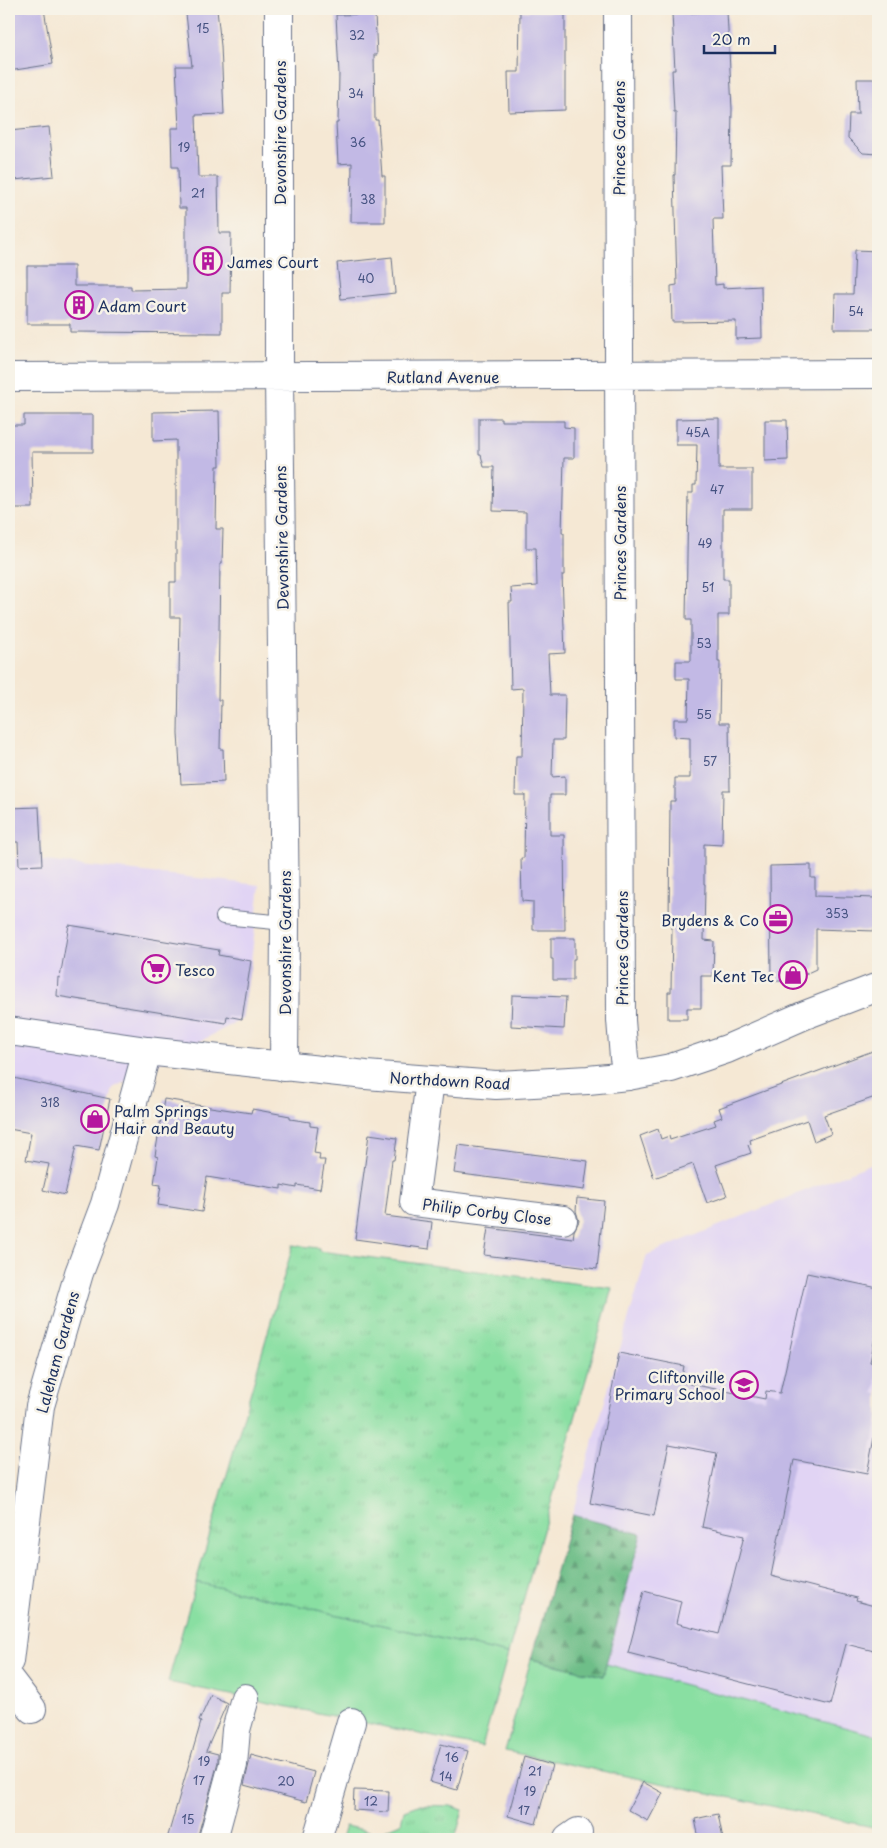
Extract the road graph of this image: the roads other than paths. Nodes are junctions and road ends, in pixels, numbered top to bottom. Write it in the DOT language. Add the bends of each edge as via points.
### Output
graph roads {
  1 [pos="279,9"];
  2 [pos="618,9"];
  3 [pos="878,374"];
  4 [pos="618,375"];
  5 [pos="9,377"];
  6 [pos="279,377"];
  7 [pos="223,917"];
  8 [pos="285,923"];
  9 [pos="878,987"];
  10 [pos="9,1031"];
  11 [pos="147,1051"];
  12 [pos="284,1067"];
  13 [pos="628,1076"];
  14 [pos="430,1081"];
  15 [pos="563,1220"];
  16 [pos="9,1661"];
  17 [pos="9,1679"];
  18 [pos="245,1698"];
  19 [pos="32,1710"];
  20 [pos="350,1722"];
  21 [pos="221,1838"];
  22 [pos="317,1839"];
  1 -- 6 [label="street, Devonshire Gardens"];
  2 -- 4 [label="street, Princes Gardens"];
  3 -- 4 [label="street, Rutland Avenue"];
  4 -- 6 [label="street, Rutland Avenue"];
  4 -- 13 [label="street, Princes Gardens" via="621,1020"];
  5 -- 6 [label="street, Rutland Avenue"];
  6 -- 8 [label="street, Devonshire Gardens"];
  7 -- 8 [label="lane"];
  8 -- 12 [label="street, Devonshire Gardens"];
  9 -- 13 [label="street, Northdown Road" via="727,1049 671,1068"];
  10 -- 11 [label="street, Northdown Road"];
  11 -- 12 [label="street, Northdown Road"];
  11 -- 16 [label="street, Laleham Gardens" via="105,1204 79,1273 40,1406"];
  12 -- 14 [label="street, Northdown Road"];
  13 -- 14 [label="street, Northdown Road" via="496,1085"];
  14 -- 15 [label="street, Philip Corby Close" via="414,1202"];
  17 -- 19 [label="street"];
  18 -- 21 [label="street" via="236,1730 234,1765"];
  20 -- 22 [label="street"];
}
